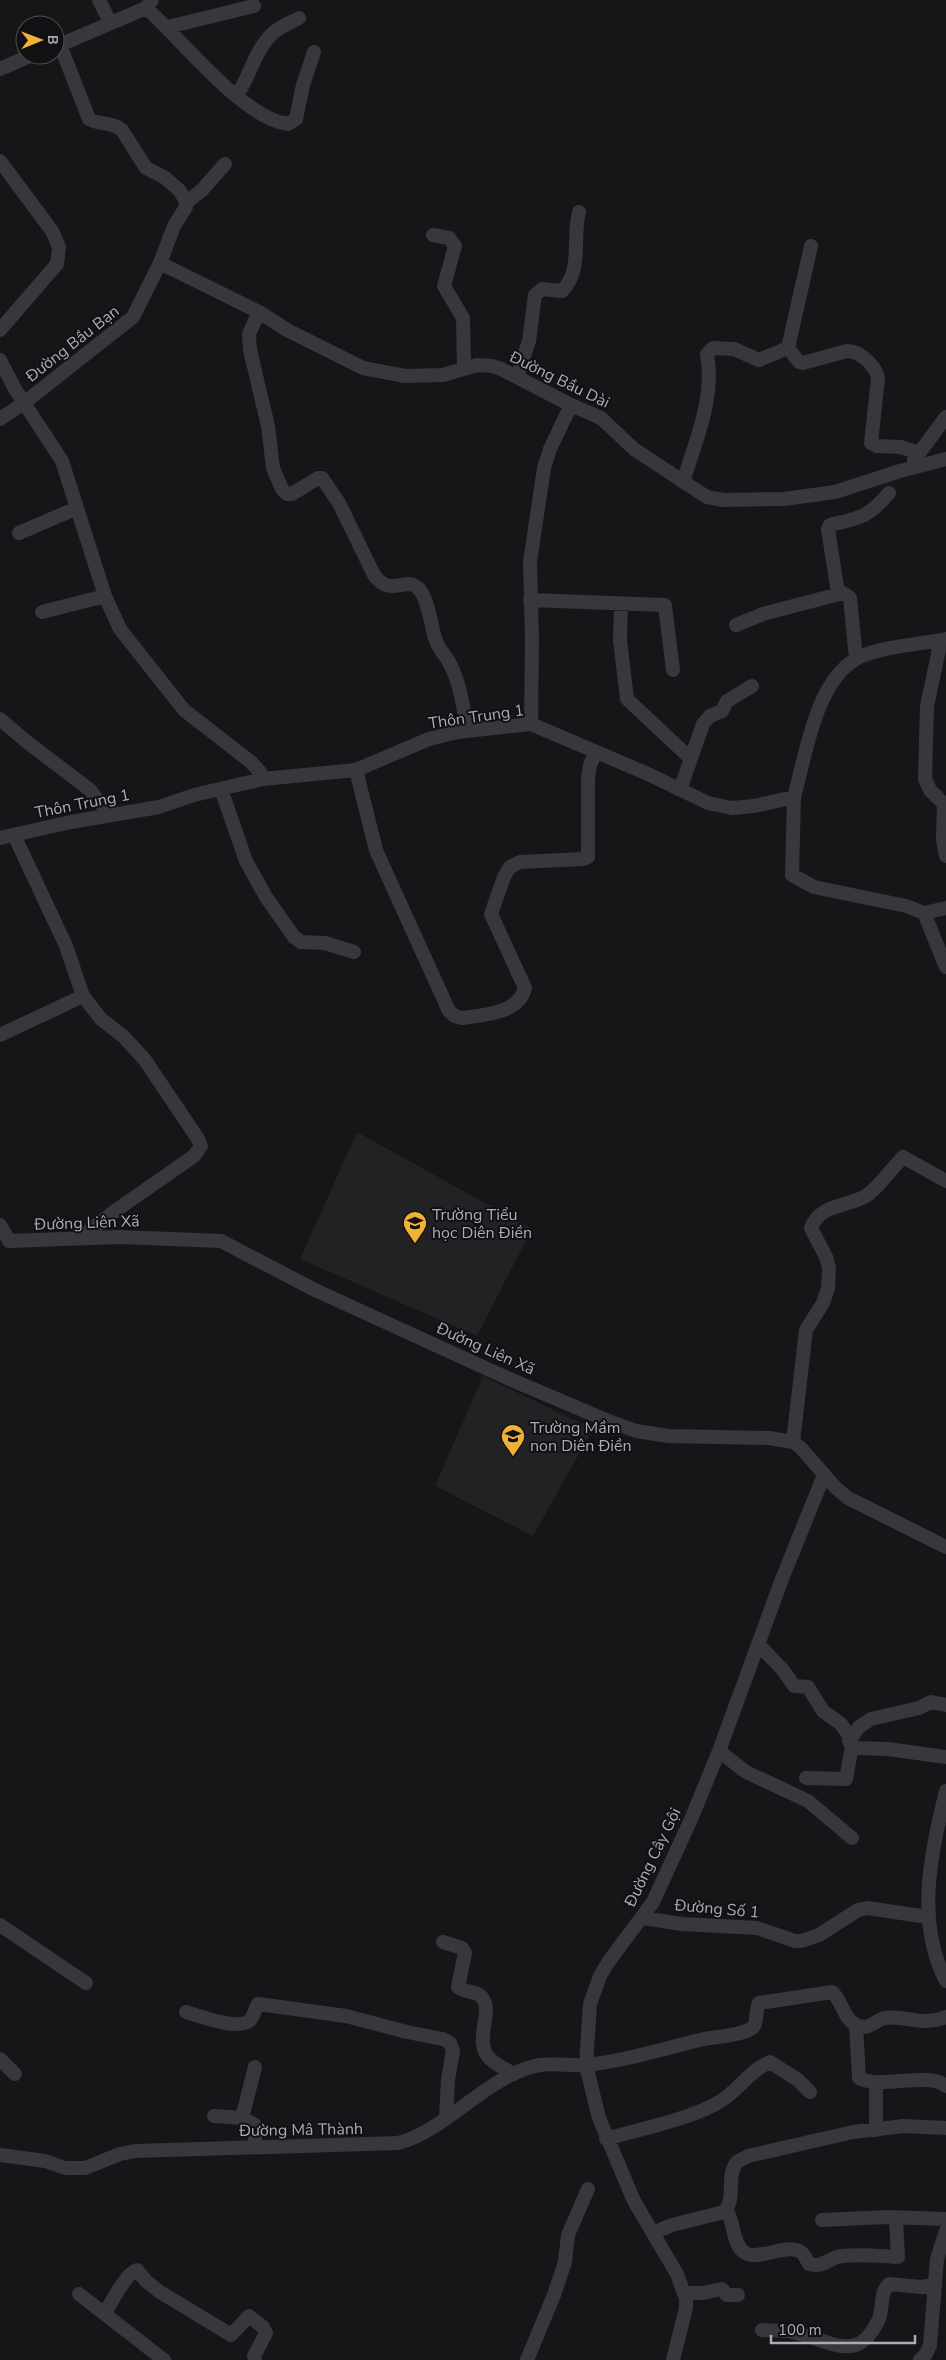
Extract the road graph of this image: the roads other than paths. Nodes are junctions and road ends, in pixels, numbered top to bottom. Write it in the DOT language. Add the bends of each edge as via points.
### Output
graph roads {
  1 [pos="99,0"];
  2 [pos="149,4"];
  3 [pos="254,6"];
  4 [pos="299,18"];
  5 [pos="110,22"];
  6 [pos="168,27"];
  7 [pos="65,42"];
  8 [pos="314,52"];
  9 [pos="15,62"];
  10 [pos="65,64"];
  11 [pos="0,69"];
  12 [pos="237,95"];
  13 [pos="0,161"];
  14 [pos="225,164"];
  15 [pos="186,203"];
  16 [pos="579,212"];
  17 [pos="433,235"];
  18 [pos="811,246"];
  19 [pos="160,263"];
  20 [pos="259,312"];
  21 [pos="0,329"];
  22 [pos="788,348"];
  23 [pos="0,360"];
  24 [pos="464,369"];
  25 [pos="517,377"];
  26 [pos="24,403"];
  27 [pos="571,405"];
  28 [pos="946,417"];
  29 [pos="0,419"];
  30 [pos="919,453"];
  31 [pos="946,459"];
  32 [pos="908,469"];
  33 [pos="683,482"];
  34 [pos="889,493"];
  35 [pos="77,508"];
  36 [pos="19,533"];
  37 [pos="838,593"];
  38 [pos="105,596"];
  39 [pos="530,600"];
  40 [pos="621,604"];
  41 [pos="42,612"];
  42 [pos="736,625"];
  43 [pos="944,639"];
  44 [pos="856,658"];
  45 [pos="673,670"];
  46 [pos="752,686"];
  47 [pos="0,719"];
  48 [pos="531,724"];
  49 [pos="468,731"];
  50 [pos="596,752"];
  51 [pos="690,758"];
  52 [pos="356,770"];
  53 [pos="263,779"];
  54 [pos="221,789"];
  55 [pos="680,790"];
  56 [pos="794,797"];
  57 [pos="110,815"];
  58 [pos="14,835"];
  59 [pos="0,838"];
  60 [pos="946,856"];
  61 [pos="946,908"];
  62 [pos="924,913"];
  63 [pos="354,952"];
  64 [pos="946,967"];
  65 [pos="83,996"];
  66 [pos="0,1035"];
  67 [pos="946,1181"];
  68 [pos="0,1225"];
  69 [pos="81,1237"];
  70 [pos="4,1242"];
  71 [pos="793,1442"];
  72 [pos="824,1475"];
  73 [pos="944,1541"];
  74 [pos="758,1644"];
  75 [pos="946,1704"];
  76 [pos="851,1742"];
  77 [pos="719,1751"];
  78 [pos="946,1757"];
  79 [pos="806,1778"];
  80 [pos="946,1791"];
  81 [pos="852,1838"];
  82 [pos="928,1917"];
  83 [pos="643,1918"];
  84 [pos="0,1925"];
  85 [pos="443,1942"];
  86 [pos="946,1981"];
  87 [pos="86,1982"];
  88 [pos="186,2012"];
  89 [pos="946,2017"];
  90 [pos="856,2025"];
  91 [pos="0,2059"];
  92 [pos="586,2065"];
  93 [pos="255,2067"];
  94 [pos="15,2074"];
  95 [pos="514,2074"];
  96 [pos="876,2082"];
  97 [pos="946,2086"];
  98 [pos="810,2092"];
  99 [pos="214,2116"];
  100 [pos="446,2117"];
  101 [pos="242,2118"];
  102 [pos="945,2125"];
  103 [pos="876,2130"];
  104 [pos="606,2139"];
  105 [pos="255,2147"];
  106 [pos="0,2155"];
  107 [pos="588,2189"];
  108 [pos="726,2210"];
  109 [pos="896,2218"];
  110 [pos="946,2219"];
  111 [pos="822,2220"];
  112 [pos="946,2230"];
  113 [pos="653,2233"];
  114 [pos="935,2285"];
  115 [pos="684,2293"];
  116 [pos="79,2294"];
  117 [pos="738,2295"];
  118 [pos="105,2313"];
  119 [pos="762,2330"];
  120 [pos="164,2360"];
  121 [pos="255,2360"];
  122 [pos="526,2360"];
  123 [pos="673,2360"];
  124 [pos="920,2360"];
  1 -- 5 [label="street"];
  2 -- 5 [label="street"];
  2 -- 6 [label="street"];
  3 -- 6 [label="street"];
  4 -- 12 [label="street" via="272,34 263,45"];
  5 -- 7 [label="street"];
  6 -- 12 [label="street"];
  8 -- 12 [label="street" via="294,121 288,124 269,120"];
  9 -- 11 [label="street"];
  10 -- 15 [label="street" via="89,119 119,127 146,168 179,190"];
  13 -- 21 [label="street" via="52,231 59,254 57,264"];
  14 -- 15 [label="street"];
  15 -- 19 [label="street, Đường Bầu Bạn"];
  16 -- 25 [label="street" via="575,268 571,279 562,291 542,289 535,295 529,341"];
  17 -- 24 [label="street" via="449,238 455,246 444,286 463,318"];
  18 -- 22 [label="street"];
  19 -- 20 [label="street, Đường Bầu Dài"];
  19 -- 26 [label="street, Đường Bầu Bạn" via="133,317"];
  20 -- 24 [label="street, Đường Bầu Dài" via="306,340 377,372 418,376 443,375"];
  20 -- 49 [label="street" via="249,334 250,350 268,426 273,468 282,489 292,494 322,478 339,503 380,584 412,585 419,589 433,625 436,644 457,681"];
  22 -- 30 [label="street" via="799,362 804,363 846,351 868,361 877,373 878,384 871,443"];
  22 -- 33 [label="street" via="759,360 730,348 709,351 709,396"];
  23 -- 26 [label="street"];
  24 -- 25 [label="street, Đường Bầu Dài" via="477,365 492,366"];
  25 -- 27 [label="street, Đường Bầu Dài"];
  26 -- 29 [label="street, Đường Bầu Bạn"];
  26 -- 35 [label="street" via="62,461"];
  27 -- 33 [label="street, Đường Bầu Dài" via="608,422 634,449"];
  27 -- 39 [label="street" via="544,468 530,562"];
  28 -- 30 [label="street"];
  30 -- 32 [label="street"];
  31 -- 32 [label="street, Đường Bầu Dài"];
  32 -- 33 [label="street, Đường Bầu Dài" via="836,492 784,499 723,500 707,497"];
  34 -- 37 [label="street" via="866,515 830,525"];
  35 -- 36 [label="street"];
  35 -- 38 [label="street"];
  37 -- 42 [label="street"];
  37 -- 44 [label="street" via="850,598"];
  38 -- 41 [label="street"];
  38 -- 53 [label="street" via="120,629 184,710 251,762"];
  39 -- 40 [label="street"];
  39 -- 48 [label="street"];
  40 -- 45 [label="street" via="665,605"];
  40 -- 51 [label="street" via="620,640 627,699"];
  43 -- 44 [label="street"];
  43 -- 60 [label="street" via="927,706 925,779 930,790 944,804"];
  44 -- 56 [label="street" via="826,693"];
  46 -- 51 [label="street" via="727,701 722,711 710,716 703,724"];
  47 -- 57 [label="street" via="90,790"];
  48 -- 49 [label="street, Thôn Trung 1"];
  48 -- 50 [label="street, Thôn Trung 1"];
  49 -- 52 [label="street, Thôn Trung 1" via="429,739"];
  50 -- 52 [label="street" via="588,778 588,856 583,859 520,862 510,867 492,907 493,920 524,988 522,997 512,1006 462,1018 449,1011 376,850"];
  50 -- 55 [label="street, Thôn Trung 1"];
  51 -- 55 [label="street"];
  52 -- 53 [label="street, Thôn Trung 1"];
  53 -- 54 [label="street, Thôn Trung 1"];
  54 -- 57 [label="street, Thôn Trung 1" via="159,807"];
  54 -- 63 [label="street" via="246,861 294,937 301,942 325,943"];
  55 -- 56 [label="street, Thôn Trung 1" via="708,803 732,808"];
  56 -- 62 [label="street" via="792,875 814,888 906,906"];
  57 -- 58 [label="street, Thôn Trung 1"];
  58 -- 59 [label="street, Thôn Trung 1"];
  58 -- 65 [label="street" via="66,946"];
  61 -- 62 [label="street"];
  62 -- 64 [label="street"];
  65 -- 66 [label="street"];
  65 -- 69 [label="street" via="101,1019 124,1037 145,1060 201,1146 194,1156"];
  67 -- 71 [label="street" via="903,1158 865,1197 824,1211 814,1219 811,1228 829,1268 828,1288 823,1303 806,1330"];
  68 -- 70 [label="street, Đường Liên Xã"];
  69 -- 70 [label="street, Đường Liên Xã"];
  69 -- 71 [label="street, Đường Liên Xã" via="221,1241 315,1290 636,1431 669,1436 769,1438"];
  71 -- 72 [label="street"];
  72 -- 73 [label="street" via="848,1498"];
  72 -- 74 [label="street, Đường Cây Gội"];
  74 -- 76 [label="street" via="783,1670 790,1683 808,1687 823,1711 841,1724"];
  74 -- 77 [label="street, Đường Cây Gội"];
  75 -- 76 [label="street" via="931,1702 919,1708 876,1717 866,1721"];
  76 -- 78 [label="street"];
  76 -- 79 [label="street" via="846,1779"];
  77 -- 81 [label="street" via="746,1772 808,1801"];
  77 -- 83 [label="street, Đường Cây Gội" via="657,1894"];
  80 -- 82 [label="street" via="930,1858"];
  82 -- 83 [label="street, Đường Số 1" via="867,1908 858,1910 814,1937 795,1941 757,1928 682,1924"];
  82 -- 86 [label="street" via="935,1956"];
  83 -- 92 [label="street, Đường Cây Gội" via="609,1961 594,1989 587,2024"];
  84 -- 87 [label="street"];
  85 -- 95 [label="street" via="462,1948 465,1953 458,1987 480,1995 484,2000 483,2051"];
  88 -- 100 [label="street" via="223,2022 244,2023 251,2019 258,2004 346,2016 443,2039 450,2043 453,2051"];
  89 -- 90 [label="street" via="925,2022 886,2018 864,2027"];
  90 -- 92 [label="street, Đường Mâ Thành" via="849,2020 838,1996 832,1992 805,1995 759,2004 752,2029 654,2053"];
  90 -- 96 [label="street" via="859,2078"];
  91 -- 94 [label="street"];
  92 -- 95 [label="street, Đường Mâ Thành" via="542,2065"];
  92 -- 104 [label="street, Đường Cây Gội"];
  93 -- 101 [label="street"];
  95 -- 100 [label="street, Đường Mâ Thành"];
  96 -- 97 [label="street" via="920,2081"];
  96 -- 103 [label="street"];
  98 -- 104 [label="street" via="770,2062 707,2109"];
  99 -- 101 [label="street"];
  100 -- 105 [label="street, Đường Mâ Thành" via="418,2136 398,2143"];
  101 -- 105 [label="street" via="255,2125"];
  102 -- 103 [label="street"];
  103 -- 108 [label="street" via="853,2132 748,2156 737,2162 732,2174"];
  104 -- 113 [label="street, Đường Cây Gội" via="634,2201"];
  105 -- 106 [label="street, Đường Mâ Thành" via="136,2151 85,2168 65,2168 45,2161"];
  107 -- 122 [label="street" via="568,2235 565,2262 554,2295"];
  108 -- 109 [label="street" via="742,2252 750,2256 796,2250 803,2253 809,2264 816,2266 844,2256 898,2257"];
  108 -- 113 [label="street"];
  109 -- 110 [label="street"];
  109 -- 111 [label="street"];
  112 -- 114 [label="street" via="937,2259"];
  113 -- 115 [label="street, Đường Cây Gội"];
  114 -- 119 [label="street" via="888,2284 883,2290 878,2322 856,2345 830,2344 792,2332"];
  114 -- 124 [label="street" via="930,2345"];
  115 -- 117 [label="street" via="722,2289 726,2295"];
  115 -- 123 [label="street, Đường Cây Gội" via="686,2308"];
  116 -- 118 [label="street"];
  118 -- 120 [label="street"];
  118 -- 121 [label="street" via="124,2282 137,2270 160,2292 231,2334 249,2316 255,2320 266,2333"];
}
